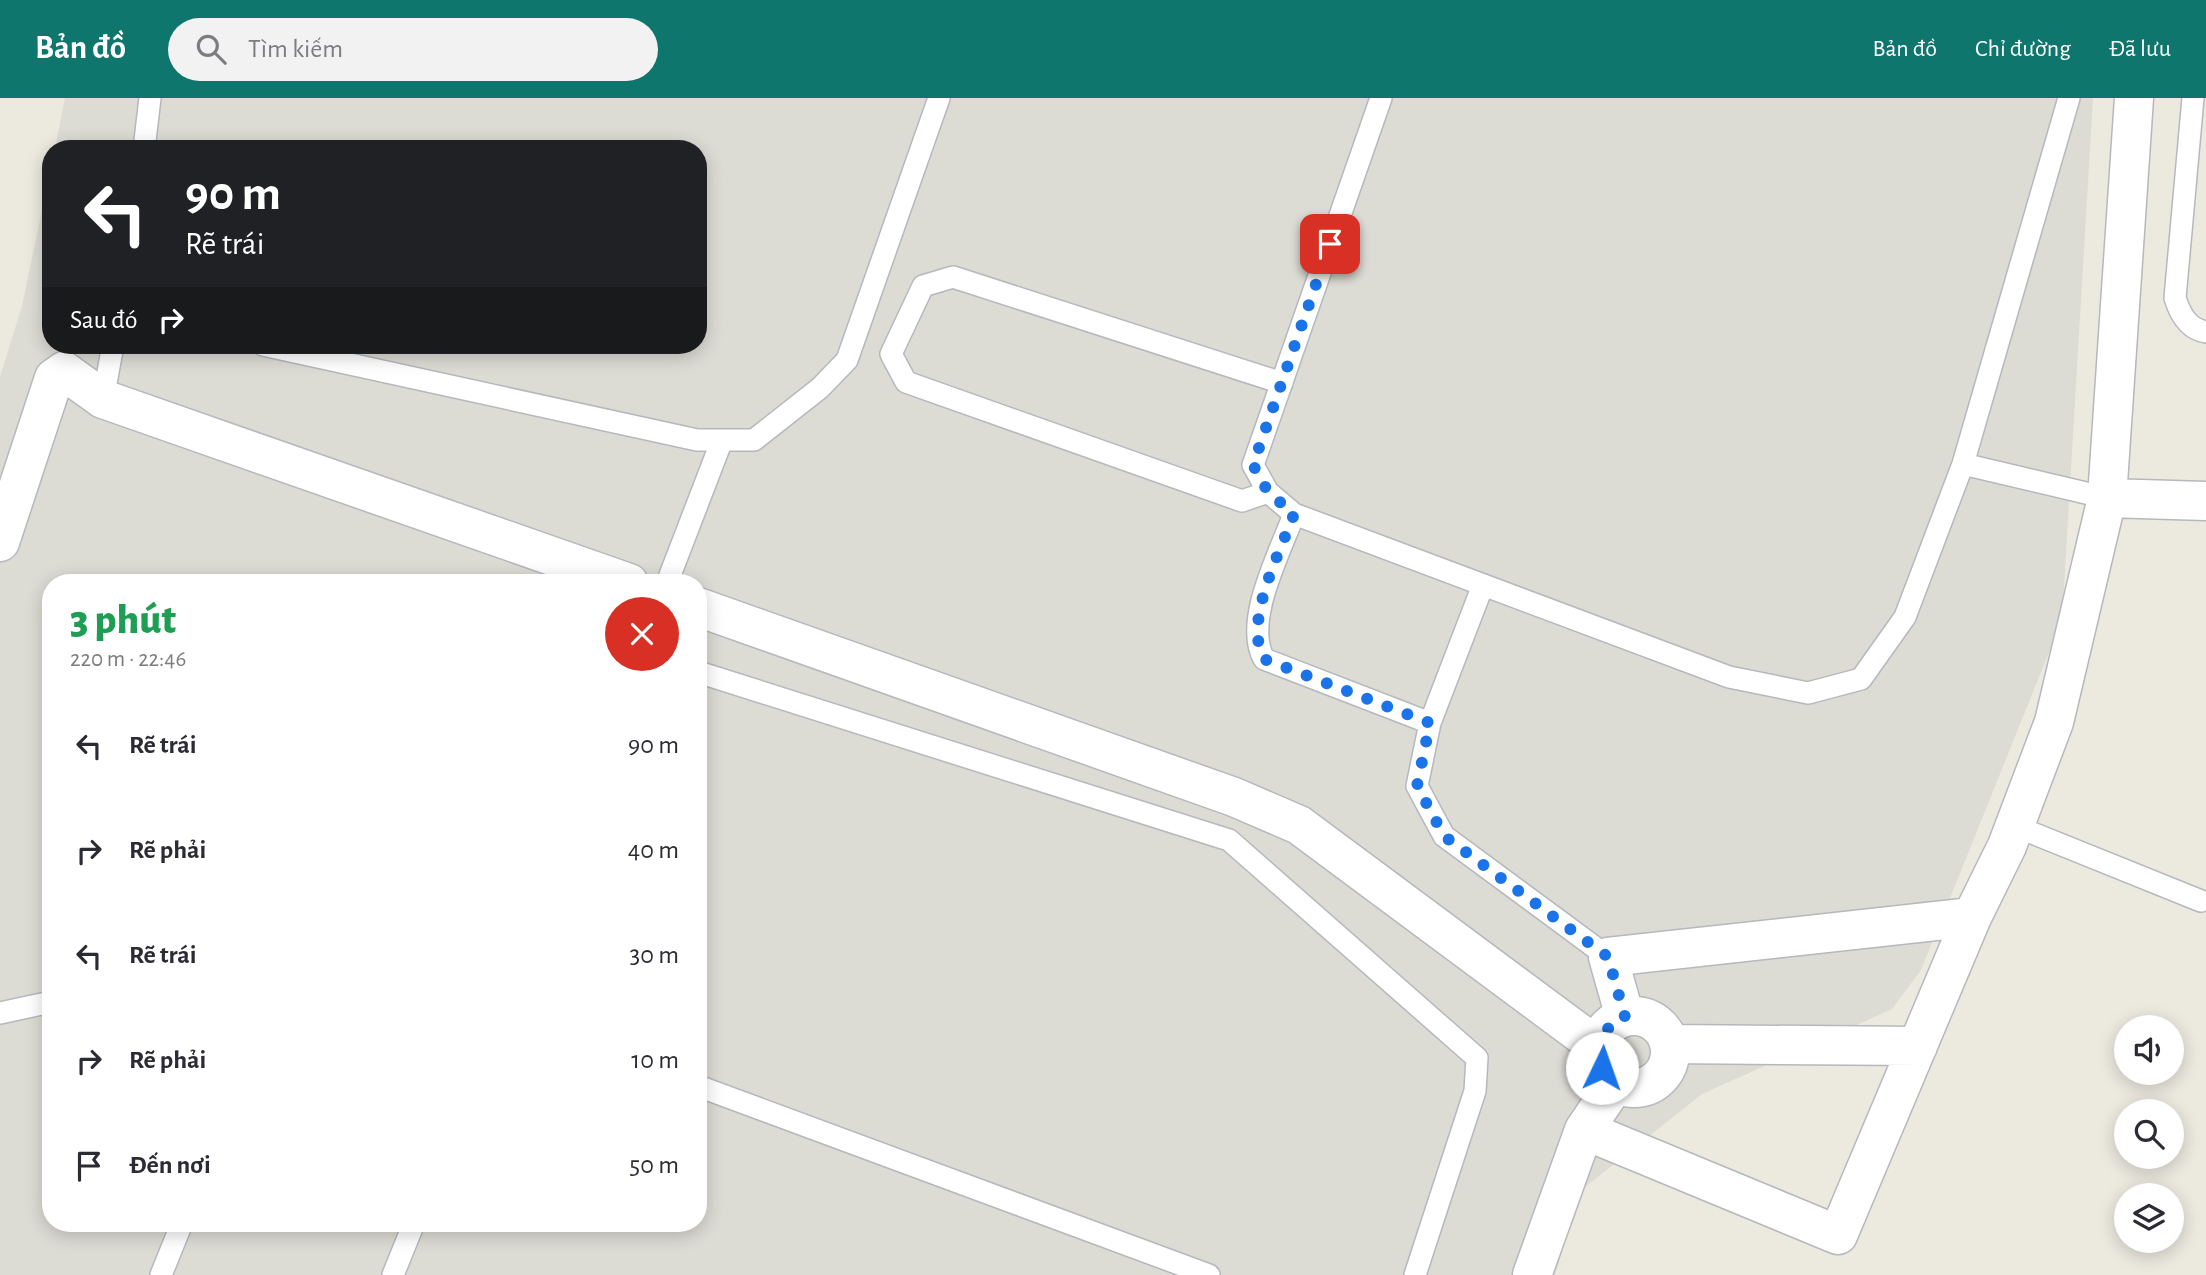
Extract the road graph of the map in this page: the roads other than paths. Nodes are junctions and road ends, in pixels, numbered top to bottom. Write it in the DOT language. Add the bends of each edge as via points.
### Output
graph roads {
  1 [pos="150,98"];
  2 [pos="939,98"];
  3 [pos="1381,98"];
  4 [pos="2069,98"];
  5 [pos="2134,98"];
  6 [pos="2193,98"];
  7 [pos="145,140"];
  8 [pos="2206,332"];
  9 [pos="111,354"];
  10 [pos="304,354"];
  11 [pos="1282,383"];
  12 [pos="103,399"];
  13 [pos="722,440"];
  14 [pos="1963,464"];
  15 [pos="1268,492"];
  16 [pos="2107,498"];
  17 [pos="2206,501"];
  18 [pos="1294,514"];
  19 [pos="0,542"];
  20 [pos="603,574"];
  21 [pos="670,574"];
  22 [pos="1483,585"];
  23 [pos="707,610"];
  24 [pos="707,675"];
  25 [pos="1430,723"];
  26 [pos="2015,826"];
  27 [pos="2200,901"];
  28 [pos="1972,917"];
  29 [pos="1608,957"];
  30 [pos="42,1004"];
  31 [pos="0,1013"];
  32 [pos="1625,1017"];
  33 [pos="1670,1044"];
  34 [pos="1918,1046"];
  35 [pos="1598,1047"];
  36 [pos="1616,1083"];
  37 [pos="707,1089"];
  38 [pos="1584,1130"];
  39 [pos="178,1232"];
  40 [pos="410,1232"];
  41 [pos="161,1275"];
  42 [pos="393,1275"];
  43 [pos="1209,1275"];
  44 [pos="1415,1275"];
  45 [pos="1532,1275"];
  1 -- 7 [label="lane"];
  2 -- 13 [label="lane" via="847,360 820,388 754,440"];
  3 -- 11 [label="lane"];
  4 -- 14 [label="lane"];
  5 -- 16 [label="street"];
  6 -- 8 [label="lane" via="2175,298 2187,322"];
  9 -- 12 [label="lane"];
  10 -- 13 [label="lane" via="697,440"];
  11 -- 15 [label="lane" via="1253,465"];
  11 -- 15 [label="lane" via="954,277 923,286 891,354 906,382 919,387 1242,502"];
  12 -- 19 [label="street" via="64,371 54,378"];
  12 -- 20 [label="street"];
  13 -- 21 [label="lane"];
  14 -- 16 [label="lane"];
  14 -- 22 [label="lane" via="1905,617 1861,679 1808,693 1729,677"];
  15 -- 18 [label="lane"];
  16 -- 17 [label="street"];
  16 -- 26 [label="street" via="2054,722"];
  18 -- 22 [label="lane"];
  18 -- 25 [label="lane" via="1256,620 1258,648 1264,659"];
  22 -- 25 [label="lane"];
  23 -- 35 [label="street" via="1234,797 1299,825"];
  24 -- 44 [label="lane" via="1229,840 1478,1058 1475,1091"];
  25 -- 29 [label="lane" via="1417,786 1444,836"];
  26 -- 27 [label="lane"];
  26 -- 28 [label="street"];
  28 -- 29 [label="street"];
  28 -- 34 [label="street"];
  29 -- 32 [label="street"];
  30 -- 31 [label="lane"];
  32 -- 33 [label="street" via="1637,1016 1658,1025"];
  32 -- 35 [label="street" via="1607,1028"];
  33 -- 34 [label="street"];
  33 -- 36 [label="street" via="1667,1068 1660,1078 1638,1088"];
  34 -- 38 [label="street" via="1838,1235"];
  35 -- 36 [label="street" via="1602,1068"];
  36 -- 38 [label="street"];
  37 -- 43 [label="lane"];
  38 -- 45 [label="street"];
  39 -- 41 [label="lane"];
  40 -- 42 [label="lane"];
}
